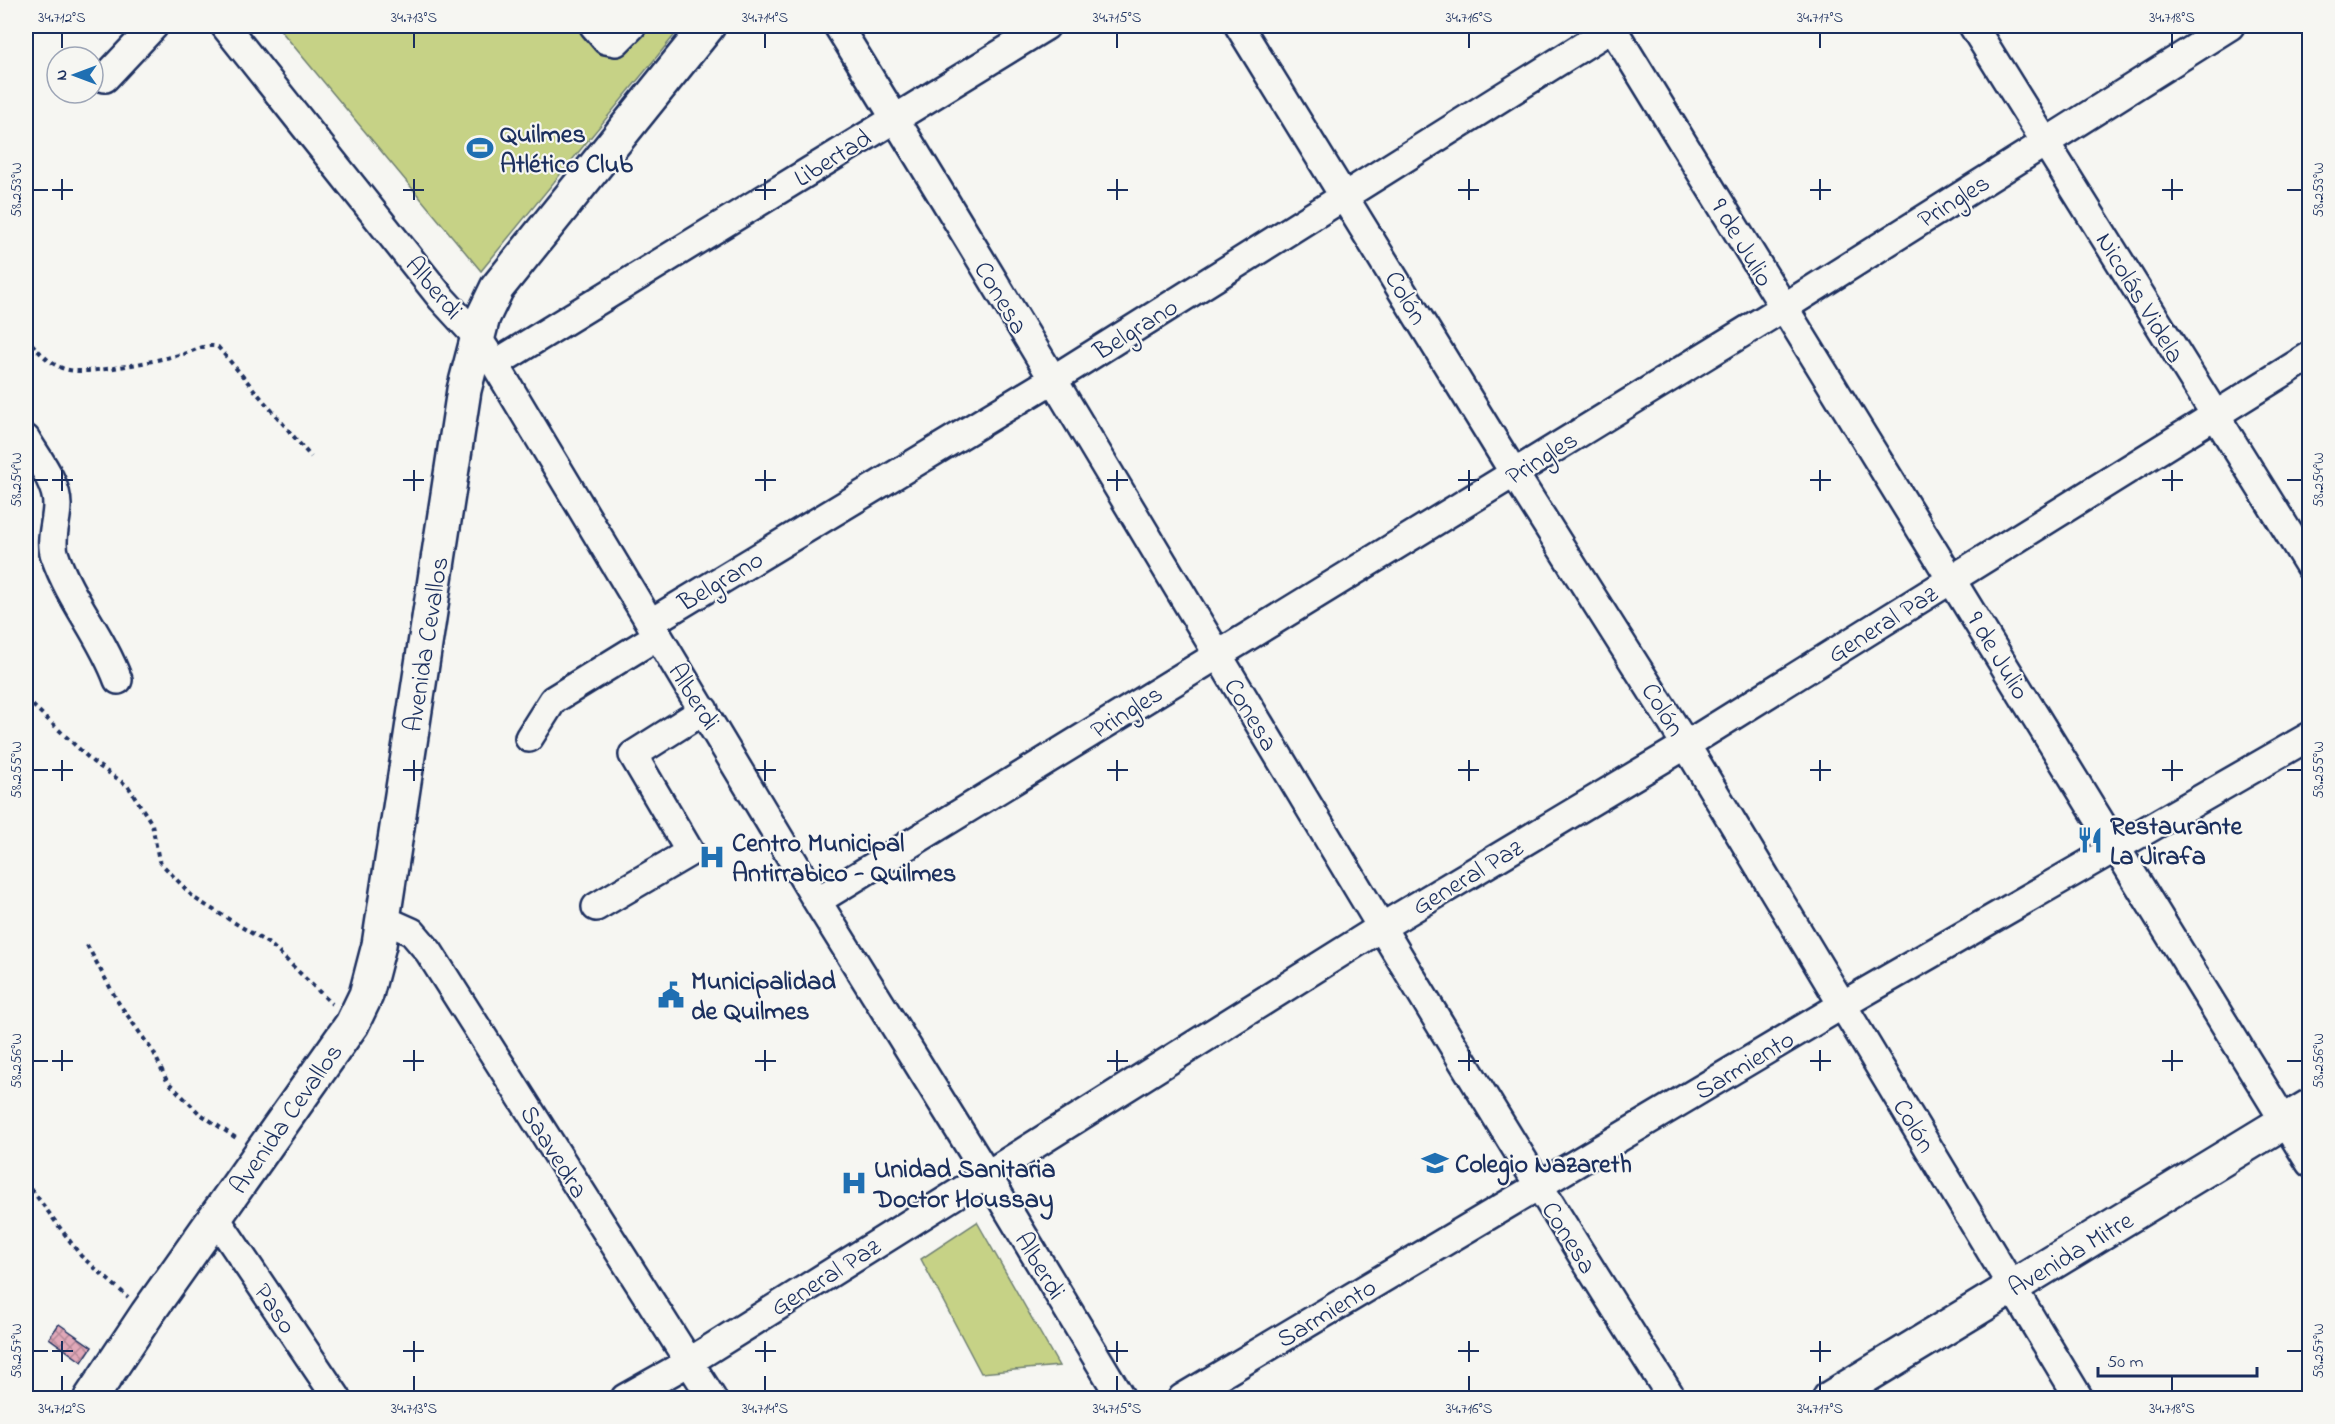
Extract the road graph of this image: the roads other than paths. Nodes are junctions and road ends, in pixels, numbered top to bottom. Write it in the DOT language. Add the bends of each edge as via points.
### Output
graph roads {
  1 [pos="154,26"];
  2 [pos="225,26"];
  3 [pos="594,26"];
  4 [pos="632,26"];
  5 [pos="708,26"];
  6 [pos="838,26"];
  7 [pos="1046,26"];
  8 [pos="1239,26"];
  9 [pos="1613,26"];
  10 [pos="1973,26"];
  11 [pos="2230,26"];
  12 [pos="105,78"];
  13 [pos="895,118"];
  14 [pos="2046,141"];
  15 [pos="1345,195"];
  16 [pos="1783,308"];
  17 [pos="477,337"];
  18 [pos="2310,356"];
  19 [pos="495,364"];
  20 [pos="1052,380"];
  21 [pos="2212,415"];
  22 [pos="26,439"];
  23 [pos="1515,473"];
  24 [pos="2310,567"];
  25 [pos="1953,579"];
  26 [pos="654,629"];
  27 [pos="1216,655"];
  28 [pos="118,680"];
  29 [pos="704,710"];
  30 [pos="2310,736"];
  31 [pos="530,738"];
  32 [pos="1686,745"];
  33 [pos="2115,848"];
  34 [pos="818,901"];
  35 [pos="596,907"];
  36 [pos="383,919"];
  37 [pos="1380,928"];
  38 [pos="1844,1005"];
  39 [pos="2297,1114"];
  40 [pos="2310,1163"];
  41 [pos="987,1175"];
  42 [pos="1537,1186"];
  43 [pos="215,1217"];
  44 [pos="2012,1288"];
  45 [pos="689,1362"];
  46 [pos="91,1398"];
  47 [pos="337,1398"];
  48 [pos="625,1398"];
  49 [pos="712,1398"];
  50 [pos="1121,1398"];
  51 [pos="1182,1398"];
  52 [pos="1672,1398"];
  53 [pos="1830,1398"];
  54 [pos="2079,1398"];
  1 -- 12 [label="street"];
  2 -- 17 [label="street, Alberdi" via="442,299"];
  3 -- 4 [label="street" via="606,40 616,42"];
  5 -- 17 [label="main road, Avenida Cevallos" via="497,288"];
  6 -- 13 [label="street, Conesa"];
  7 -- 13 [label="street, Libertad"];
  8 -- 15 [label="street, Colón"];
  9 -- 15 [label="street, Belgrano"];
  9 -- 16 [label="street, 9 de Julio"];
  10 -- 14 [label="street, Nicolás Videla"];
  11 -- 14 [label="street, Pringles"];
  13 -- 19 [label="street, Libertad"];
  13 -- 20 [label="street, Conesa"];
  14 -- 16 [label="street, Pringles"];
  14 -- 21 [label="street, Nicolás Videla"];
  15 -- 20 [label="street, Belgrano"];
  15 -- 23 [label="street, Colón"];
  16 -- 23 [label="street, Pringles"];
  16 -- 25 [label="street, 9 de Julio"];
  17 -- 19 [label="street, Alberdi"];
  17 -- 36 [label="main road, Avenida Cevallos" via="464,390"];
  18 -- 21 [label="street, General Paz"];
  19 -- 26 [label="street, Alberdi"];
  20 -- 26 [label="street, Belgrano"];
  20 -- 27 [label="street, Conesa"];
  21 -- 24 [label="street, Nicolás Videla"];
  21 -- 25 [label="street, General Paz"];
  22 -- 28 [label="street" via="56,496 54,554"];
  23 -- 27 [label="street, Pringles"];
  23 -- 32 [label="street, Colón"];
  25 -- 32 [label="street, General Paz"];
  25 -- 33 [label="street, 9 de Julio"];
  26 -- 29 [label="street, Alberdi"];
  26 -- 31 [label="street, Belgrano" via="553,700"];
  27 -- 34 [label="street, Pringles"];
  27 -- 37 [label="street, Conesa"];
  29 -- 34 [label="street, Alberdi"];
  29 -- 35 [label="street" via="633,755 690,852"];
  30 -- 33 [label="street, Sarmiento"];
  32 -- 37 [label="street, General Paz"];
  32 -- 38 [label="street, Colón"];
  33 -- 38 [label="street, Sarmiento"];
  33 -- 39 [label="street, 9 de Julio"];
  34 -- 41 [label="street, Alberdi"];
  36 -- 43 [label="main road, Avenida Cevallos" via="374,969 352,1024"];
  36 -- 45 [label="street, Saavedra" via="412,933 429,952"];
  37 -- 41 [label="street, General Paz"];
  37 -- 42 [label="street, Conesa"];
  38 -- 42 [label="street, Sarmiento"];
  38 -- 44 [label="street, Colón"];
  39 -- 40 [label="street, 9 de Julio"];
  39 -- 44 [label="main road, Avenida Mitre"];
  41 -- 45 [label="street, General Paz"];
  41 -- 50 [label="street, Alberdi"];
  42 -- 51 [label="street, Sarmiento"];
  42 -- 52 [label="street, Conesa"];
  43 -- 46 [label="main road, Avenida Cevallos"];
  43 -- 47 [label="street, Paso"];
  44 -- 53 [label="main road, Avenida Mitre"];
  44 -- 54 [label="street, Colón"];
  45 -- 48 [label="street, General Paz"];
  45 -- 49 [label="street, Saavedra"];
}
